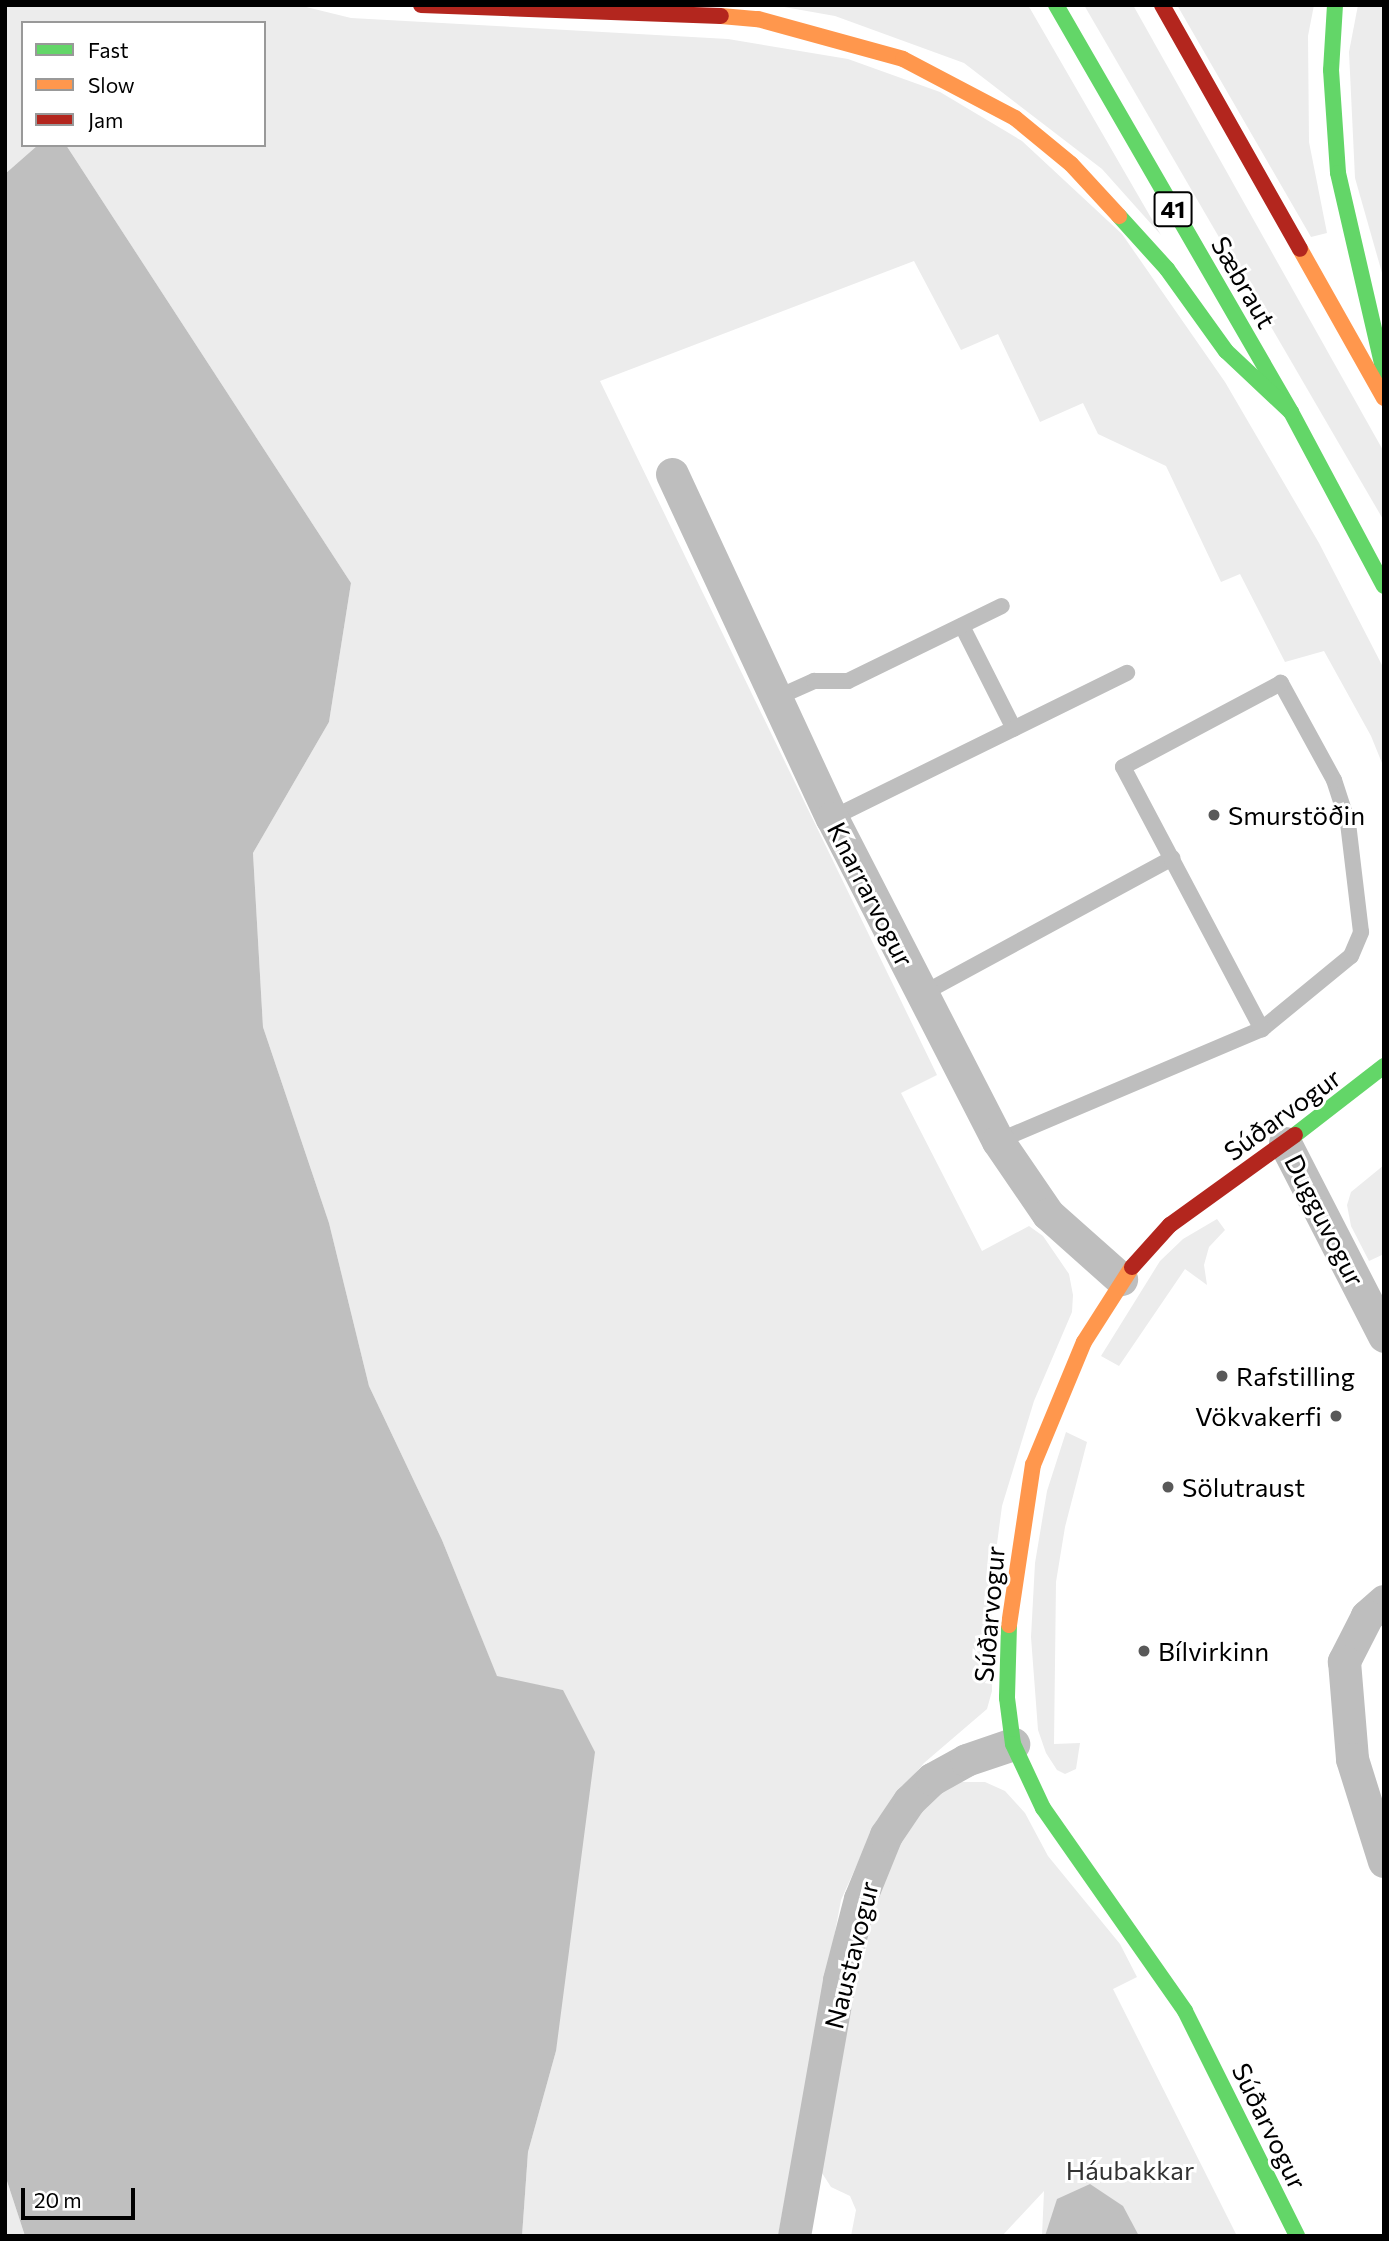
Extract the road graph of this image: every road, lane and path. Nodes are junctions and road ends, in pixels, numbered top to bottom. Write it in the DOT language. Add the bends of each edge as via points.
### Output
graph roads {
  1 [pos="421,5"];
  2 [pos="1056,5"];
  3 [pos="1162,5"];
  4 [pos="1335,5"];
  5 [pos="1384,372"];
  6 [pos="1384,398"];
  7 [pos="1291,412"];
  8 [pos="672,474"];
  9 [pos="1384,586"];
  10 [pos="1002,606"];
  11 [pos="962,626"];
  12 [pos="1127,673"];
  13 [pos="776,698"];
  14 [pos="1014,729"];
  15 [pos="832,818"];
  16 [pos="1172,858"];
  17 [pos="922,994"];
  18 [pos="1262,1029"];
  19 [pos="1384,1066"];
  20 [pos="998,1142"];
  21 [pos="1285,1143"];
  22 [pos="1121,1279"];
  23 [pos="1384,1336"];
  24 [pos="1384,1601"];
  25 [pos="1013,1744"];
  26 [pos="1384,1861"];
  27 [pos="794,2236"];
  28 [pos="1297,2236"];
  1 -- 7 [label="main road" via="637,10 758,19 914,64 1015,118 1071,164 1167,269 1226,351"];
  2 -- 7 [label="main road, Sæbraut / 41"];
  3 -- 6 [label="main road"];
  4 -- 5 [label="main road" via="1331,69 1338,173"];
  7 -- 9 [label="main road, Sæbraut / 41"];
  8 -- 13 [label="street, Knarrarvogur"];
  10 -- 11 [label="lane"];
  11 -- 13 [label="lane" via="848,681 814,681"];
  11 -- 14 [label="lane"];
  12 -- 14 [label="lane"];
  13 -- 15 [label="street, Knarrarvogur"];
  14 -- 15 [label="lane"];
  15 -- 17 [label="street, Knarrarvogur"];
  16 -- 17 [label="lane"];
  16 -- 18 [label="lane"];
  16 -- 18 [label="lane" via="1123,767 1281,683 1334,780 1348,823 1361,932 1351,956"];
  17 -- 20 [label="street, Knarrarvogur"];
  18 -- 20 [label="lane"];
  19 -- 21 [label="main road, Súðarvogur"];
  20 -- 22 [label="street, Knarrarvogur" via="1048,1214"];
  21 -- 22 [label="main road, Súðarvogur" via="1170,1225"];
  21 -- 23 [label="street, Dugguvogur"];
  22 -- 25 [label="main road, Súðarvogur" via="1084,1342 1033,1465 1008,1633 1007,1698"];
  24 -- 26 [label="street" via="1367,1616 1344,1661 1352,1759"];
  25 -- 27 [label="street, Naustavogur" via="966,1760 932,1779 909,1801 886,1835 860,1899 839,1980"];
  25 -- 28 [label="main road, Súðarvogur" via="1043,1808 1071,1852 1152,1958 1185,2011"];
}
